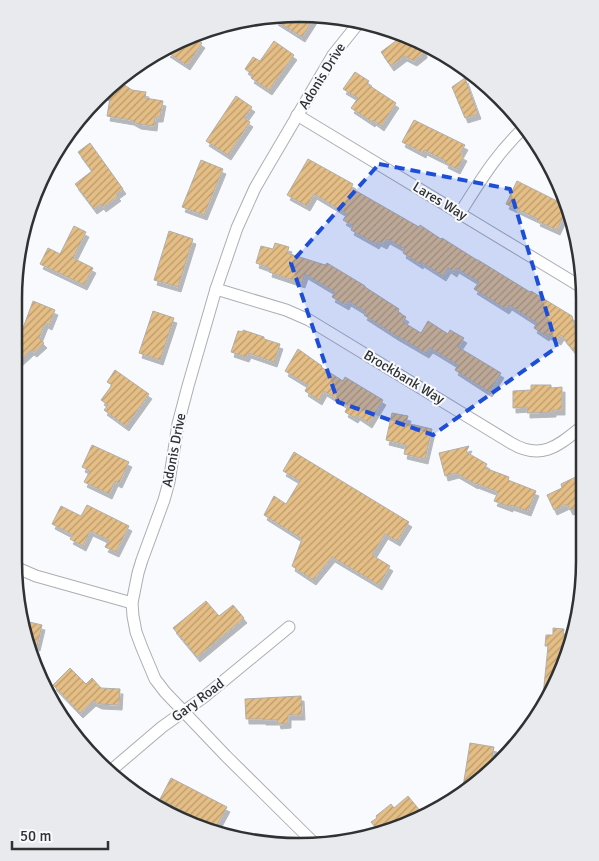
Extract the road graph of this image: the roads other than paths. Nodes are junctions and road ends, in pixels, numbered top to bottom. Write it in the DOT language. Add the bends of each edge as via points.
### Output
graph roads {
  1 [pos="355,28"];
  2 [pos="297,115"];
  3 [pos="520,132"];
  4 [pos="460,213"];
  5 [pos="576,284"];
  6 [pos="216,288"];
  7 [pos="576,431"];
  8 [pos="22,570"];
  9 [pos="132,603"];
  10 [pos="289,627"];
  11 [pos="183,712"];
  12 [pos="114,767"];
  13 [pos="309,838"];
  1 -- 2 [label="street, Adonis Drive" via="332,55"];
  2 -- 4 [label="street, Lares Way"];
  2 -- 6 [label="street, Adonis Drive" via="249,201"];
  3 -- 4 [label="street" via="499,155"];
  4 -- 5 [label="street, Lares Way"];
  6 -- 7 [label="street, Brockbank Way" via="309,320 523,449 542,451 554,447"];
  6 -- 9 [label="street, Adonis Drive" via="183,405 169,482 140,566"];
  8 -- 9 [label="street"];
  9 -- 11 [label="street, Adonis Drive" via="136,632 148,664 165,692"];
  10 -- 11 [label="street, Gary Road"];
  11 -- 12 [label="street, Gary Road"];
  11 -- 13 [label="street, Adonis Drive"];
}
